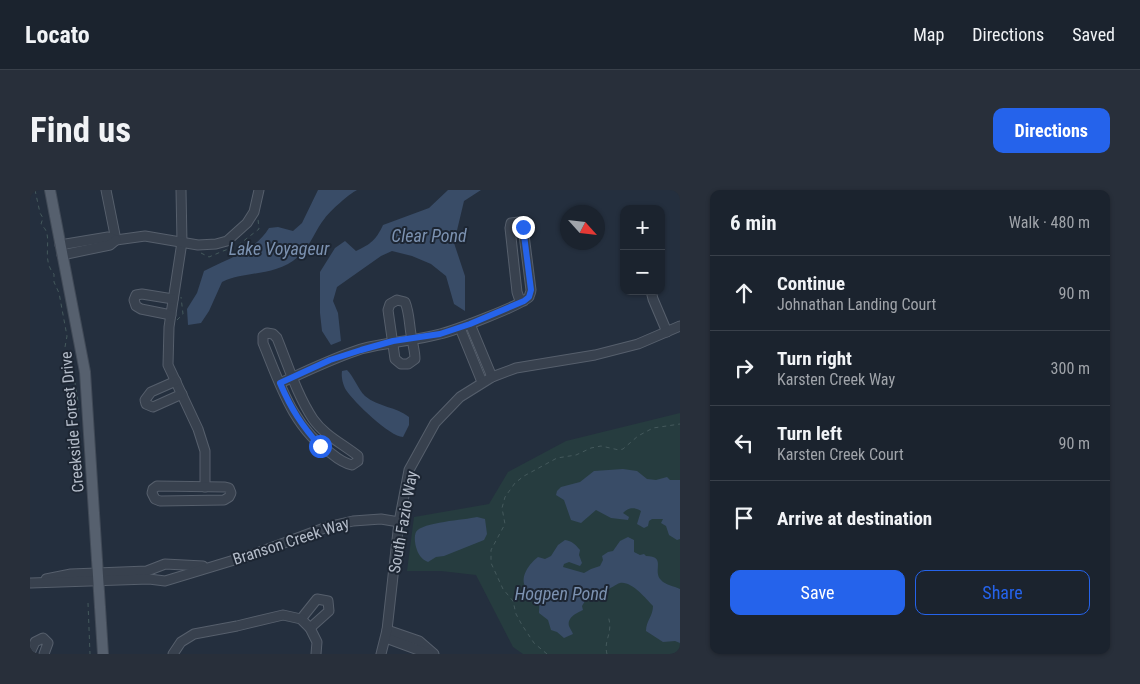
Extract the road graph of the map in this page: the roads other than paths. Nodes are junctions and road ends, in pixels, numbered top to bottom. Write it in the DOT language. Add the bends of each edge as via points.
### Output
graph roads {
  1 [pos="50,190"];
  2 [pos="106,190"];
  3 [pos="181,190"];
  4 [pos="259,190"];
  5 [pos="116,240"];
  6 [pos="182,242"];
  7 [pos="61,250"];
  8 [pos="652,295"];
  9 [pos="173,299"];
  10 [pos="524,301"];
  11 [pos="171,318"];
  12 [pos="470,324"];
  13 [pos="680,326"];
  14 [pos="460,328"];
  15 [pos="667,332"];
  16 [pos="411,339"];
  17 [pos="393,341"];
  18 [pos="293,377"];
  19 [pos="492,377"];
  20 [pos="176,381"];
  21 [pos="482,382"];
  22 [pos="280,383"];
  23 [pos="182,394"];
  24 [pos="205,486"];
  25 [pos="400,522"];
  26 [pos="178,566"];
  27 [pos="214,566"];
  28 [pos="148,575"];
  29 [pos="99,576"];
  30 [pos="180,576"];
  31 [pos="30,584"];
  32 [pos="297,618"];
  33 [pos="310,628"];
  34 [pos="387,634"];
  35 [pos="30,653"];
  36 [pos="44,654"];
  37 [pos="103,654"];
  38 [pos="173,654"];
  39 [pos="316,654"];
  40 [pos="381,654"];
  41 [pos="428,654"];
  42 [pos="434,654"];
  1 -- 7 [label="main road, Creekside Forest Drive"];
  2 -- 5 [label="street"];
  3 -- 6 [label="street"];
  4 -- 6 [label="street" via="248,223 227,241 198,245"];
  5 -- 6 [label="street" via="145,236"];
  5 -- 7 [label="street" via="110,245"];
  6 -- 9 [label="street"];
  7 -- 29 [label="main road, Creekside Forest Drive" via="85,372"];
  8 -- 15 [label="street"];
  9 -- 11 [label="street"];
  9 -- 11 [label="street" via="142,294 134,300 141,309"];
  10 -- 10 [label="street" via="531,290 523,227 519,222 511,222 517,292"];
  10 -- 12 [label="street"];
  11 -- 20 [label="street" via="168,365"];
  12 -- 14 [label="street"];
  12 -- 19 [label="street"];
  13 -- 15 [label="street, South Fazio Way"];
  14 -- 16 [label="street"];
  14 -- 21 [label="street"];
  15 -- 19 [label="street, South Fazio Way" via="638,344 516,368"];
  16 -- 17 [label="street"];
  16 -- 17 [label="street" via="415,359 408,364 401,364 395,359"];
  16 -- 17 [label="street" via="408,308 405,302 397,300 390,304 388,310"];
  17 -- 18 [label="street" via="330,360"];
  18 -- 22 [label="street"];
  18 -- 22 [label="street" via="277,338 267,333 263,343"];
  18 -- 22 [label="street" via="313,420 358,456 358,461 352,465 345,463 320,446 303,428"];
  19 -- 21 [label="street, South Fazio Way"];
  20 -- 23 [label="street"];
  20 -- 23 [label="street" via="151,392 146,404 153,407"];
  21 -- 25 [label="street, South Fazio Way" via="460,398 430,431 409,470"];
  23 -- 24 [label="street" via="205,451"];
  24 -- 24 [label="street" via="158,486 152,493 160,501 224,500 231,493 229,488"];
  25 -- 27 [label="street, Branson Creek Way" via="381,519 327,527"];
  25 -- 34 [label="street, South Fazio Way"];
  26 -- 27 [label="street, Branson Creek Way"];
  26 -- 28 [label="street, Branson Creek Way" via="165,564"];
  26 -- 30 [label="street"];
  27 -- 30 [label="street, Branson Creek Way"];
  28 -- 29 [label="street, Branson Creek Way"];
  28 -- 30 [label="street, Branson Creek Way" via="165,581"];
  29 -- 31 [label="street, Branson Creek Way"];
  29 -- 37 [label="main road, Creekside Forest Drive"];
  32 -- 33 [label="street"];
  32 -- 33 [label="street" via="317,599 328,601 328,611"];
  32 -- 38 [label="street" via="283,615 194,634"];
  33 -- 39 [label="street" via="317,642"];
  34 -- 40 [label="street, South Fazio Way"];
  34 -- 41 [label="street"];
  34 -- 42 [label="street" via="419,641"];
  35 -- 36 [label="street" via="35,642 43,638 48,643"];
}
